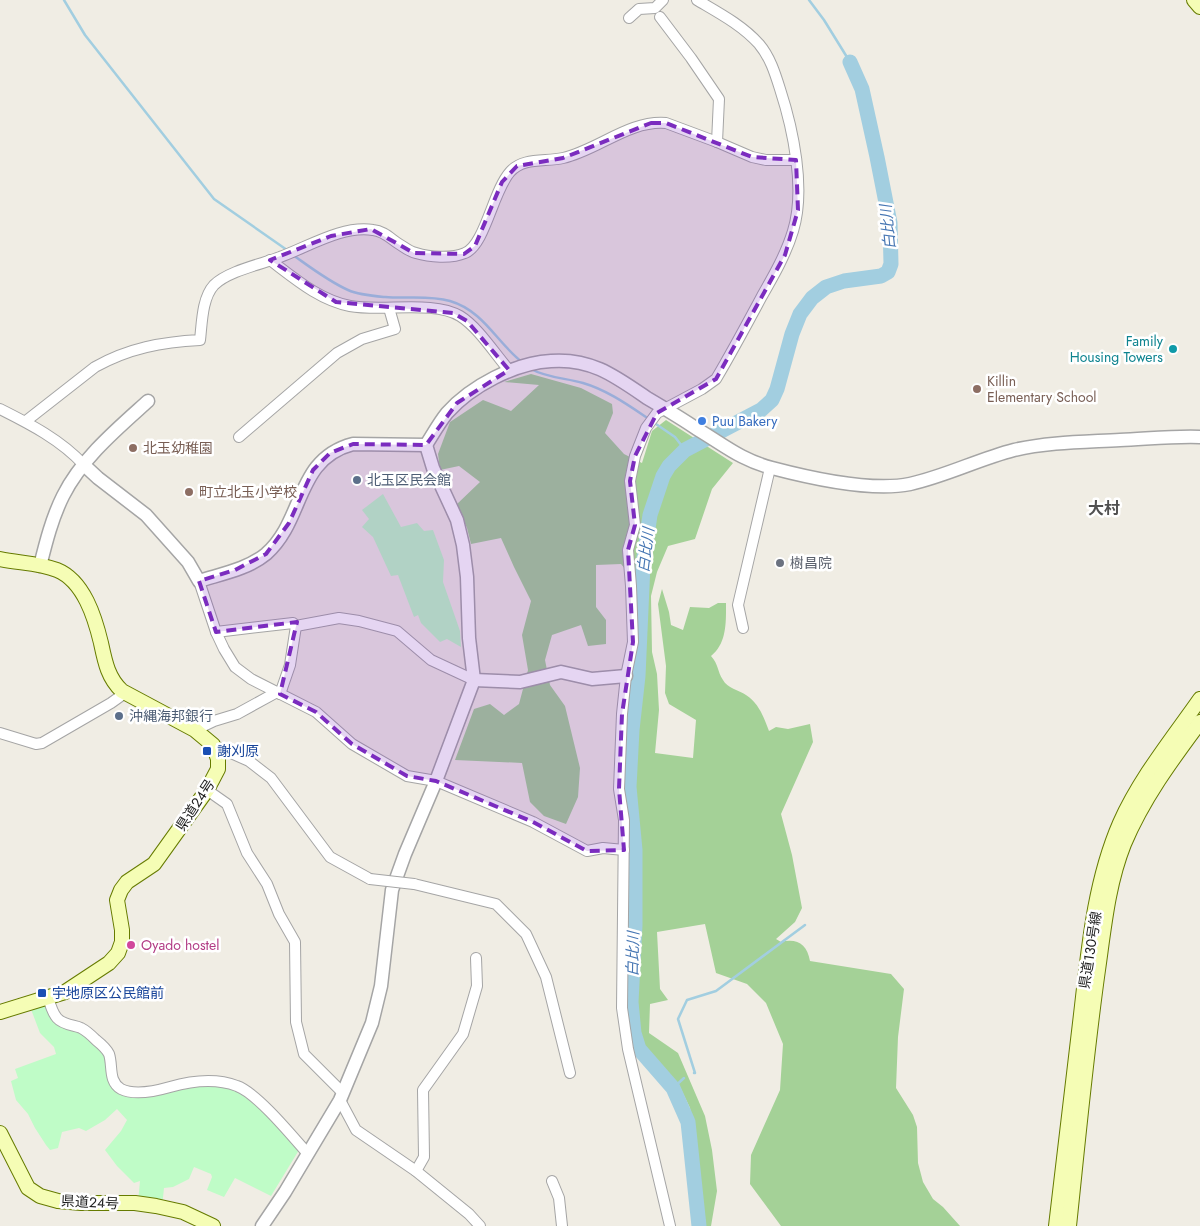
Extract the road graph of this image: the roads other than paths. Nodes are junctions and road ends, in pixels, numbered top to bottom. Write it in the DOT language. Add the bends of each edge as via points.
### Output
graph roads {
  1 [pos="663,0"];
  2 [pos="697,0"];
  3 [pos="1194,0"];
  4 [pos="1200,7"];
  5 [pos="660,17"];
  6 [pos="629,18"];
  7 [pos="716,142"];
  8 [pos="796,160"];
  9 [pos="270,260"];
  10 [pos="389,308"];
  11 [pos="511,369"];
  12 [pos="148,401"];
  13 [pos="0,409"];
  14 [pos="661,411"];
  15 [pos="26,421"];
  16 [pos="239,437"];
  17 [pos="1200,437"];
  18 [pos="426,445"];
  19 [pos="84,465"];
  20 [pos="770,468"];
  21 [pos="0,559"];
  22 [pos="40,566"];
  23 [pos="199,581"];
  24 [pos="296,626"];
  25 [pos="744,628"];
  26 [pos="216,632"];
  27 [pos="626,676"];
  28 [pos="474,680"];
  29 [pos="125,693"];
  30 [pos="279,693"];
  31 [pos="1200,699"];
  32 [pos="1200,722"];
  33 [pos="195,730"];
  34 [pos="0,733"];
  35 [pos="213,745"];
  36 [pos="436,781"];
  37 [pos="207,790"];
  38 [pos="624,850"];
  39 [pos="476,958"];
  40 [pos="48,997"];
  41 [pos="0,1012"];
  42 [pos="570,1073"];
  43 [pos="341,1097"];
  44 [pos="0,1133"];
  45 [pos="308,1154"];
  46 [pos="416,1171"];
  47 [pos="552,1181"];
  48 [pos="213,1226"];
  49 [pos="262,1226"];
  50 [pos="480,1226"];
  51 [pos="562,1226"];
  52 [pos="670,1226"];
  53 [pos="1056,1226"];
  54 [pos="1069,1226"];
  1 -- 6 [label="street" via="655,8 639,8"];
  2 -- 8 [label="street" via="734,22 768,56 790,119"];
  3 -- 4 [label="main road"];
  5 -- 7 [label="street" via="719,99"];
  7 -- 8 [label="street" via="752,157"];
  7 -- 9 [label="street" via="666,123 651,123 563,158 517,166 502,182 475,246 464,254 438,256 414,253 382,232 371,229 331,236"];
  8 -- 14 [label="street" via="798,210 784,255 716,380"];
  9 -- 10 [label="street" via="309,288 336,302"];
  9 -- 15 [label="street" via="214,285 206,303 200,340 145,346 107,360"];
  10 -- 11 [label="street" via="433,308 453,312 467,321"];
  10 -- 16 [label="street" via="395,329 362,339 338,353"];
  11 -- 14 [label="street" via="533,363 575,361 612,374"];
  11 -- 18 [label="street" via="457,403"];
  12 -- 19 [label="street"];
  13 -- 15 [label="street"];
  14 -- 20 [label="street" via="699,430 740,457"];
  14 -- 27 [label="street" via="646,428 630,481 635,525 628,550 633,642"];
  15 -- 19 [label="street" via="74,454"];
  17 -- 20 [label="street" via="1057,444 1016,450 907,484 840,483"];
  18 -- 23 [label="street" via="353,444 330,453 313,470 289,523 266,554 235,570"];
  18 -- 28 [label="street" via="432,468 457,520 463,545"];
  19 -- 22 [label="street" via="72,479 58,508"];
  19 -- 23 [label="street" via="146,514 188,562"];
  20 -- 25 [label="street" via="738,605"];
  21 -- 22 [label="main road"];
  22 -- 29 [label="main road" via="57,570 77,587 92,614 108,672"];
  23 -- 26 [label="street"];
  24 -- 26 [label="street" via="293,623"];
  24 -- 28 [label="street" via="339,618 397,631 432,660"];
  24 -- 30 [label="street" via="290,665"];
  26 -- 30 [label="street" via="235,667"];
  27 -- 28 [label="street" via="592,679 561,672 520,682"];
  27 -- 38 [label="street" via="619,789"];
  28 -- 36 [label="street"];
  29 -- 33 [label="main road"];
  29 -- 34 [label="street" via="42,744"];
  30 -- 33 [label="street"];
  30 -- 36 [label="street" via="316,712 352,744 407,776"];
  31 -- 53 [label="main road, 県道130号線" via="1146,775 1131,802 1117,832 1102,880 1084,986"];
  32 -- 54 [label="main road, 県道130号線" via="1156,783 1124,844 1115,870 1096,987"];
  33 -- 35 [label="main road"];
  35 -- 37 [label="main road, 県道24号" via="218,769"];
  35 -- 42 [label="street, bridge" via="248,762 271,778 330,857 370,879 414,884 496,904 526,934 546,977"];
  36 -- 38 [label="street" via="532,822 587,851 603,848"];
  36 -- 43 [label="street" via="392,890 379,995 372,1023"];
  37 -- 40 [label="main road, 県道24号" via="154,864 127,882 121,890 117,900 122,930 118,953 109,963 65,992"];
  37 -- 43 [label="street" via="227,804 247,853 268,884 295,942 296,1022 304,1054"];
  38 -- 52 [label="street" via="622,1008 628,1049"];
  39 -- 46 [label="street" via="477,986 463,1034 423,1090 424,1157"];
  40 -- 41 [label="main road, 県道24号"];
  40 -- 45 [label="street" via="56,1017 82,1028 106,1049 112,1076 121,1089 145,1092 202,1081 236,1086 245,1090"];
  43 -- 45 [label="street"];
  43 -- 46 [label="street" via="356,1130"];
  44 -- 48 [label="main road, 県道24号" via="28,1188 40,1196 66,1202 156,1206 183,1212"];
  45 -- 49 [label="street"];
  46 -- 50 [label="street"];
  47 -- 51 [label="street" via="560,1198"];
}
